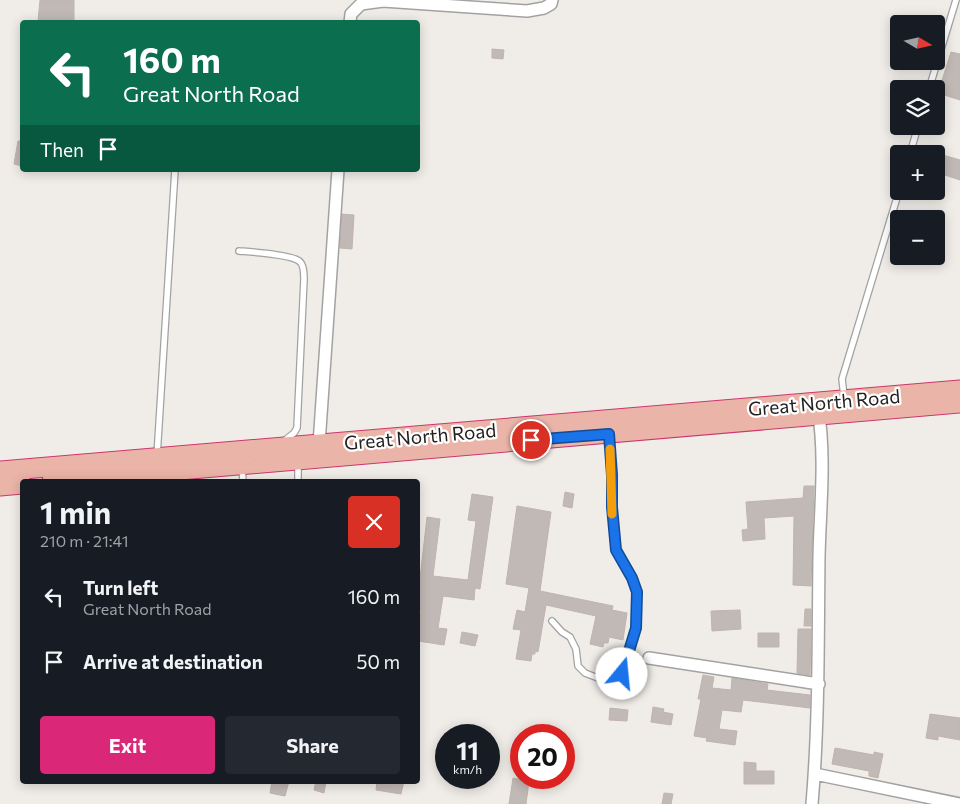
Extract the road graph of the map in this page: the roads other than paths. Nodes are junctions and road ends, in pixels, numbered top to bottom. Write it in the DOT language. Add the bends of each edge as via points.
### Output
graph roads {
  1 [pos="552,0"];
  2 [pos="956,0"];
  3 [pos="350,20"];
  4 [pos="932,80"];
  5 [pos="175,172"];
  6 [pos="338,172"];
  7 [pos="896,200"];
  8 [pos="239,251"];
  9 [pos="960,390"];
  10 [pos="960,403"];
  11 [pos="846,406"];
  12 [pos="818,409"];
  13 [pos="609,434"];
  14 [pos="319,444"];
  15 [pos="272,448"];
  16 [pos="298,453"];
  17 [pos="157,458"];
  18 [pos="243,466"];
  19 [pos="0,471"];
  20 [pos="77,479"];
  21 [pos="298,479"];
  22 [pos="20,484"];
  23 [pos="0,486"];
  24 [pos="552,621"];
  25 [pos="649,658"];
  26 [pos="819,684"];
  27 [pos="814,774"];
  28 [pos="812,804"];
  29 [pos="960,804"];
  1 -- 3 [label="street" via="544,8 527,11 433,3 372,2 361,4 351,14"];
  2 -- 4 [label="lane"];
  5 -- 17 [label="lane"];
  6 -- 14 [label="street"];
  7 -- 11 [label="lane" via="842,379"];
  8 -- 15 [label="lane" via="290,257 303,266 297,428"];
  9 -- 11 [label="highway, Great North Road"];
  10 -- 11 [label="highway, Great North Road"];
  11 -- 12 [label="highway, Great North Road"];
  12 -- 13 [label="highway, Great North Road"];
  12 -- 14 [label="highway, Great North Road"];
  12 -- 26 [label="street" via="823,467"];
  13 -- 16 [label="highway, Great North Road"];
  13 -- 24 [label="lane" via="616,550 637,592 636,628 622,674 611,679 585,673 578,666 576,649 570,637"];
  14 -- 16 [label="highway, Great North Road"];
  15 -- 16 [label="highway, Great North Road"];
  15 -- 18 [label="highway, Great North Road"];
  16 -- 18 [label="highway, Great North Road"];
  16 -- 21 [label="lane"];
  17 -- 18 [label="highway, Great North Road"];
  17 -- 19 [label="highway, Great North Road"];
  18 -- 20 [label="highway, Great North Road"];
  22 -- 23 [label="highway"];
  25 -- 26 [label="street"];
  26 -- 27 [label="street"];
  27 -- 28 [label="street"];
  27 -- 29 [label="street"];
}
